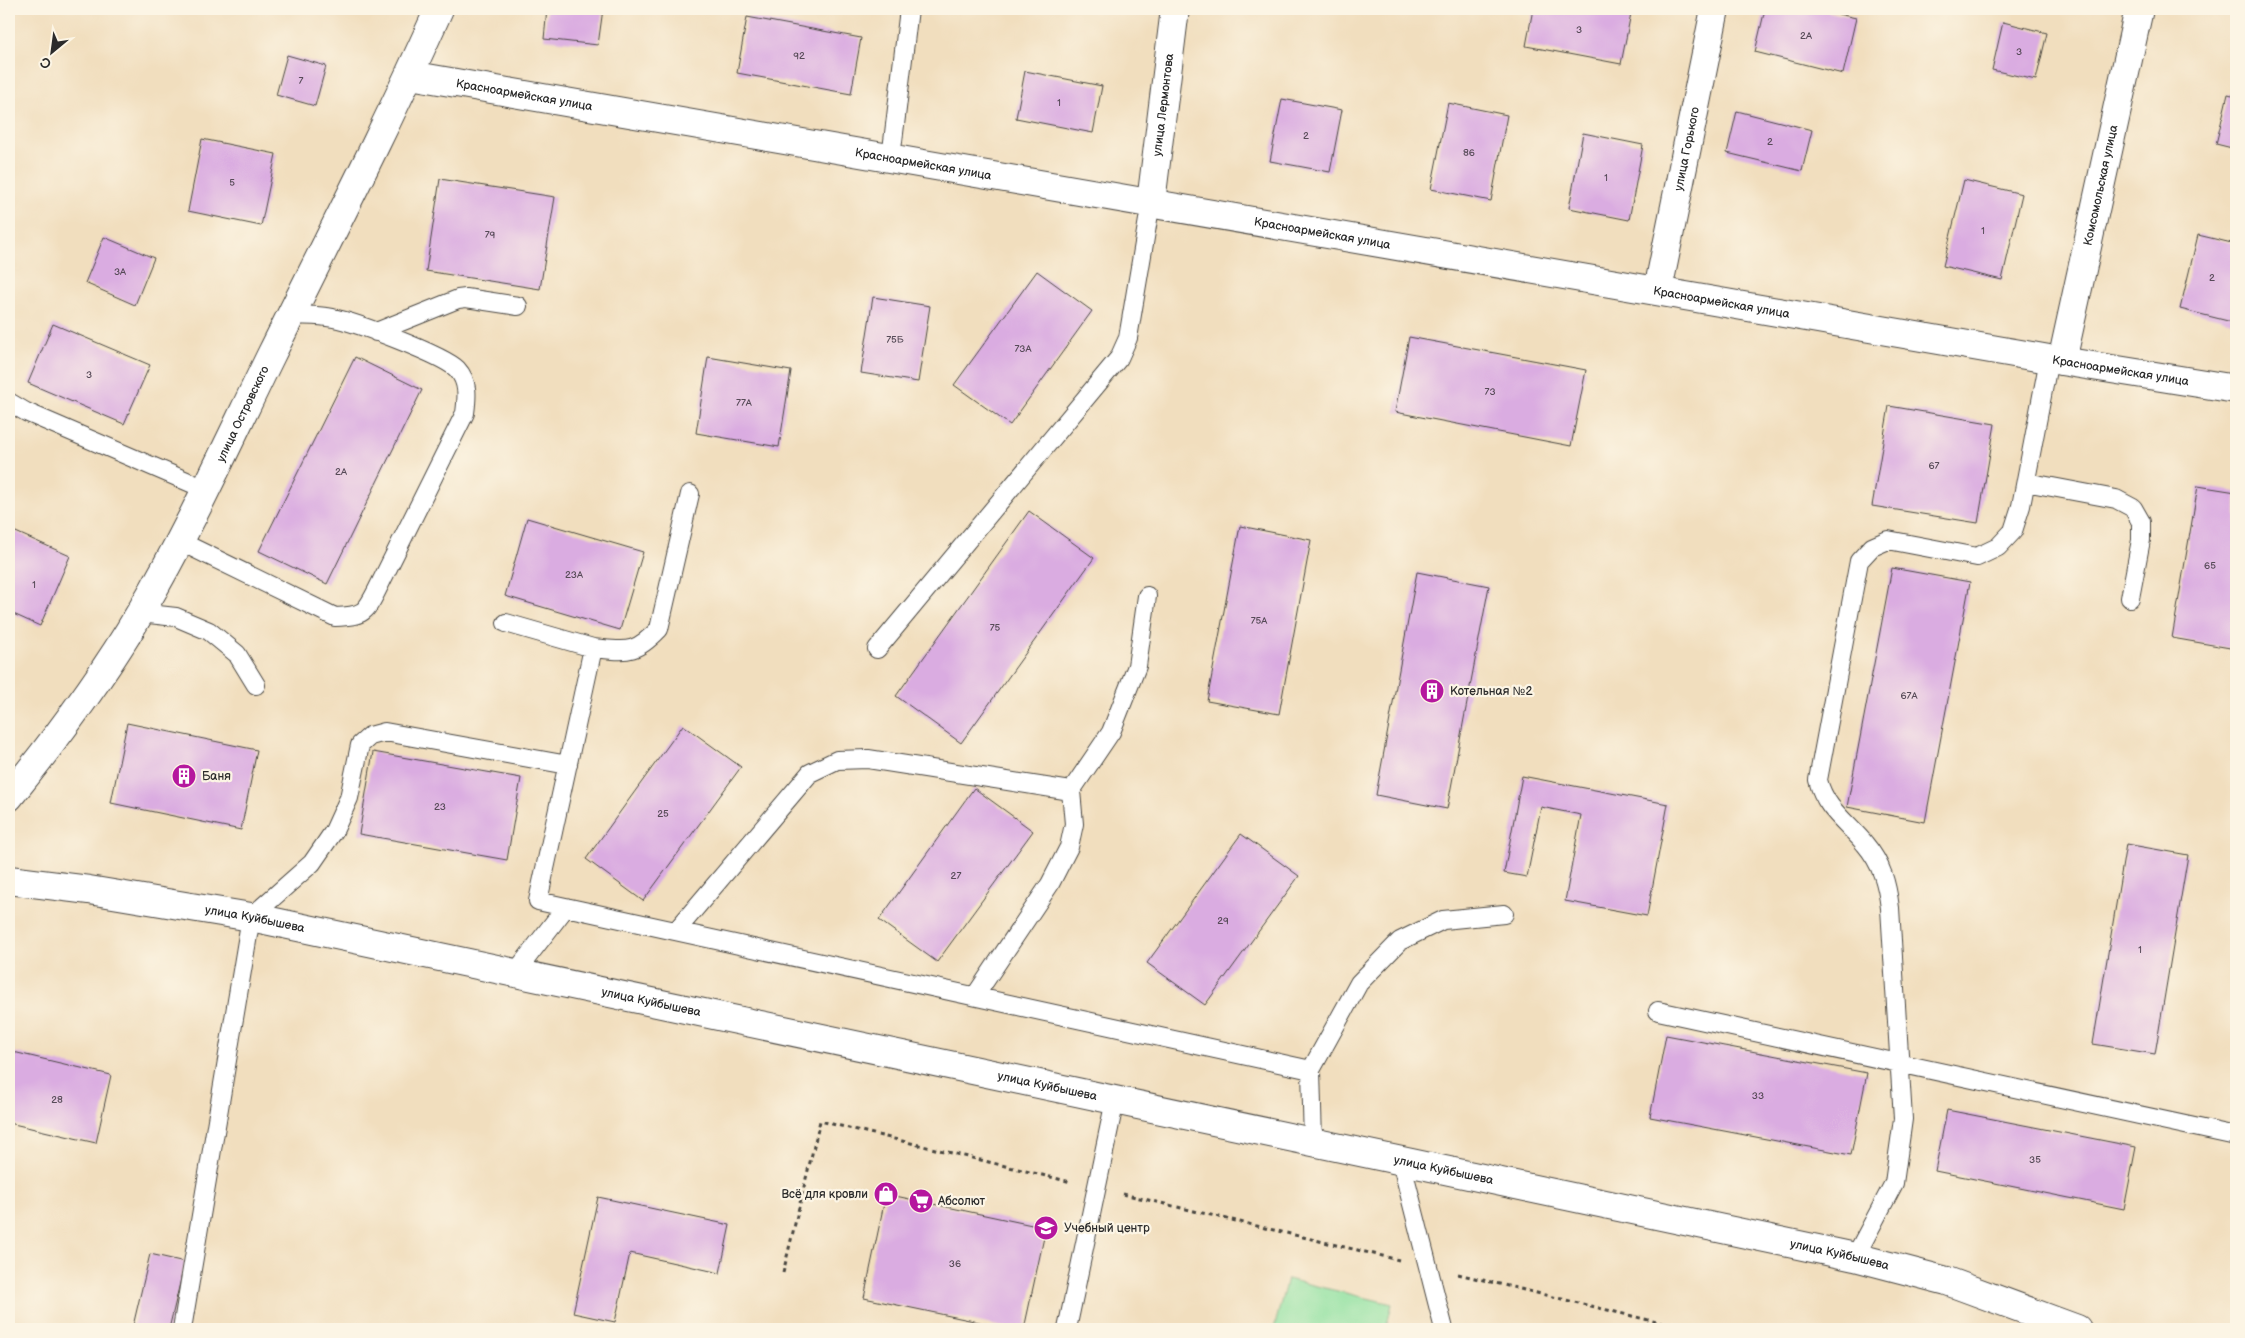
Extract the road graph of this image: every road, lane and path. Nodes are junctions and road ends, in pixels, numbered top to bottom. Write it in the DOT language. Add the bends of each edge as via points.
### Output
graph roads {
  1 [pos="439,9"];
  2 [pos="909,9"];
  3 [pos="1175,9"];
  4 [pos="1715,9"];
  5 [pos="2139,9"];
  6 [pos="410,75"];
  7 [pos="891,158"];
  8 [pos="1151,202"];
  9 [pos="1658,290"];
  10 [pos="518,306"];
  11 [pos="291,316"];
  12 [pos="376,332"];
  13 [pos="2055,360"];
  14 [pos="2236,389"];
  15 [pos="9,402"];
  16 [pos="2026,482"];
  17 [pos="205,489"];
  18 [pos="690,494"];
  19 [pos="179,540"];
  20 [pos="1147,596"];
  21 [pos="2130,598"];
  22 [pos="140,613"];
  23 [pos="506,623"];
  24 [pos="593,648"];
  25 [pos="877,649"];
  26 [pos="256,685"];
  27 [pos="568,765"];
  28 [pos="1071,791"];
  29 [pos="9,797"];
  30 [pos="9,880"];
  31 [pos="566,907"];
  32 [pos="1504,914"];
  33 [pos="251,917"];
  34 [pos="676,931"];
  35 [pos="515,973"];
  36 [pos="975,996"];
  37 [pos="1658,1011"];
  38 [pos="1900,1064"];
  39 [pos="1311,1070"];
  40 [pos="1116,1100"];
  41 [pos="2236,1136"];
  42 [pos="1313,1142"];
  43 [pos="1401,1161"];
  44 [pos="1097,1188"];
  45 [pos="1855,1257"];
  46 [pos="1429,1267"];
  47 [pos="783,1273"];
  48 [pos="182,1329"];
  49 [pos="1067,1329"];
  50 [pos="1444,1329"];
  51 [pos="1686,1329"];
  52 [pos="2077,1329"];
  1 -- 6 [label="street, улица Островского"];
  2 -- 7 [label="lane"];
  3 -- 8 [label="street, улица Лермонтова"];
  4 -- 9 [label="street, улица Горького"];
  5 -- 13 [label="street, Комсомольская улица"];
  6 -- 7 [label="street, Красноармейская улица"];
  6 -- 11 [label="street, улица Островского"];
  7 -- 8 [label="street, Красноармейская улица"];
  8 -- 9 [label="street, Красноармейская улица"];
  8 -- 25 [label="lane" via="1128,338 1119,358"];
  9 -- 13 [label="street, Красноармейская улица"];
  10 -- 12 [label="lane" via="458,299"];
  11 -- 12 [label="lane" via="334,318"];
  11 -- 17 [label="street, улица Островского"];
  12 -- 19 [label="lane" via="442,359 457,370 465,382 468,396 465,413 368,608 355,616 335,618"];
  13 -- 14 [label="street, Красноармейская улица"];
  13 -- 16 [label="lane"];
  15 -- 17 [label="lane"];
  16 -- 21 [label="lane" via="2116,498 2132,508 2141,522 2141,540"];
  16 -- 38 [label="lane" via="2013,531 1998,547 1977,557 1888,540 1872,547 1859,561 1818,780 1821,794 1866,845 1886,882"];
  17 -- 19 [label="street, улица Островского"];
  18 -- 24 [label="lane" via="658,628 644,644 626,652"];
  19 -- 22 [label="street, улица Островского"];
  20 -- 28 [label="lane" via="1136,666 1111,732"];
  22 -- 26 [label="lane" via="176,617 209,631 237,654"];
  22 -- 29 [label="street, улица Островского" via="59,736"];
  23 -- 24 [label="lane"];
  24 -- 27 [label="lane"];
  27 -- 31 [label="lane" via="538,901"];
  27 -- 33 [label="lane" via="385,732 370,736 360,745 349,798 334,831 312,863"];
  28 -- 34 [label="lane" via="868,759 837,760 810,773"];
  28 -- 36 [label="lane" via="1074,824 1069,847 1050,884"];
  30 -- 33 [label="street, улица Куйбышева"];
  31 -- 34 [label="lane"];
  31 -- 35 [label="lane"];
  32 -- 39 [label="lane" via="1443,920 1400,941 1359,983"];
  33 -- 35 [label="street, улица Куйбышева"];
  33 -- 48 [label="lane"];
  34 -- 36 [label="lane"];
  35 -- 40 [label="street, улица Куйбышева"];
  36 -- 39 [label="lane"];
  37 -- 38 [label="lane"];
  38 -- 41 [label="lane"];
  38 -- 45 [label="lane" via="1903,1119 1894,1183"];
  39 -- 42 [label="lane"];
  40 -- 42 [label="street, улица Куйбышева"];
  40 -- 44 [label="lane"];
  42 -- 43 [label="street, улица Куйбышева"];
  43 -- 45 [label="street, улица Куйбышева"];
  43 -- 46 [label="lane"];
  44 -- 46 [label="path"];
  44 -- 47 [label="path" via="820,1121"];
  44 -- 49 [label="lane"];
  45 -- 52 [label="street, улица Куйбышева" via="1947,1281"];
  46 -- 50 [label="lane"];
  46 -- 51 [label="path"];
}
